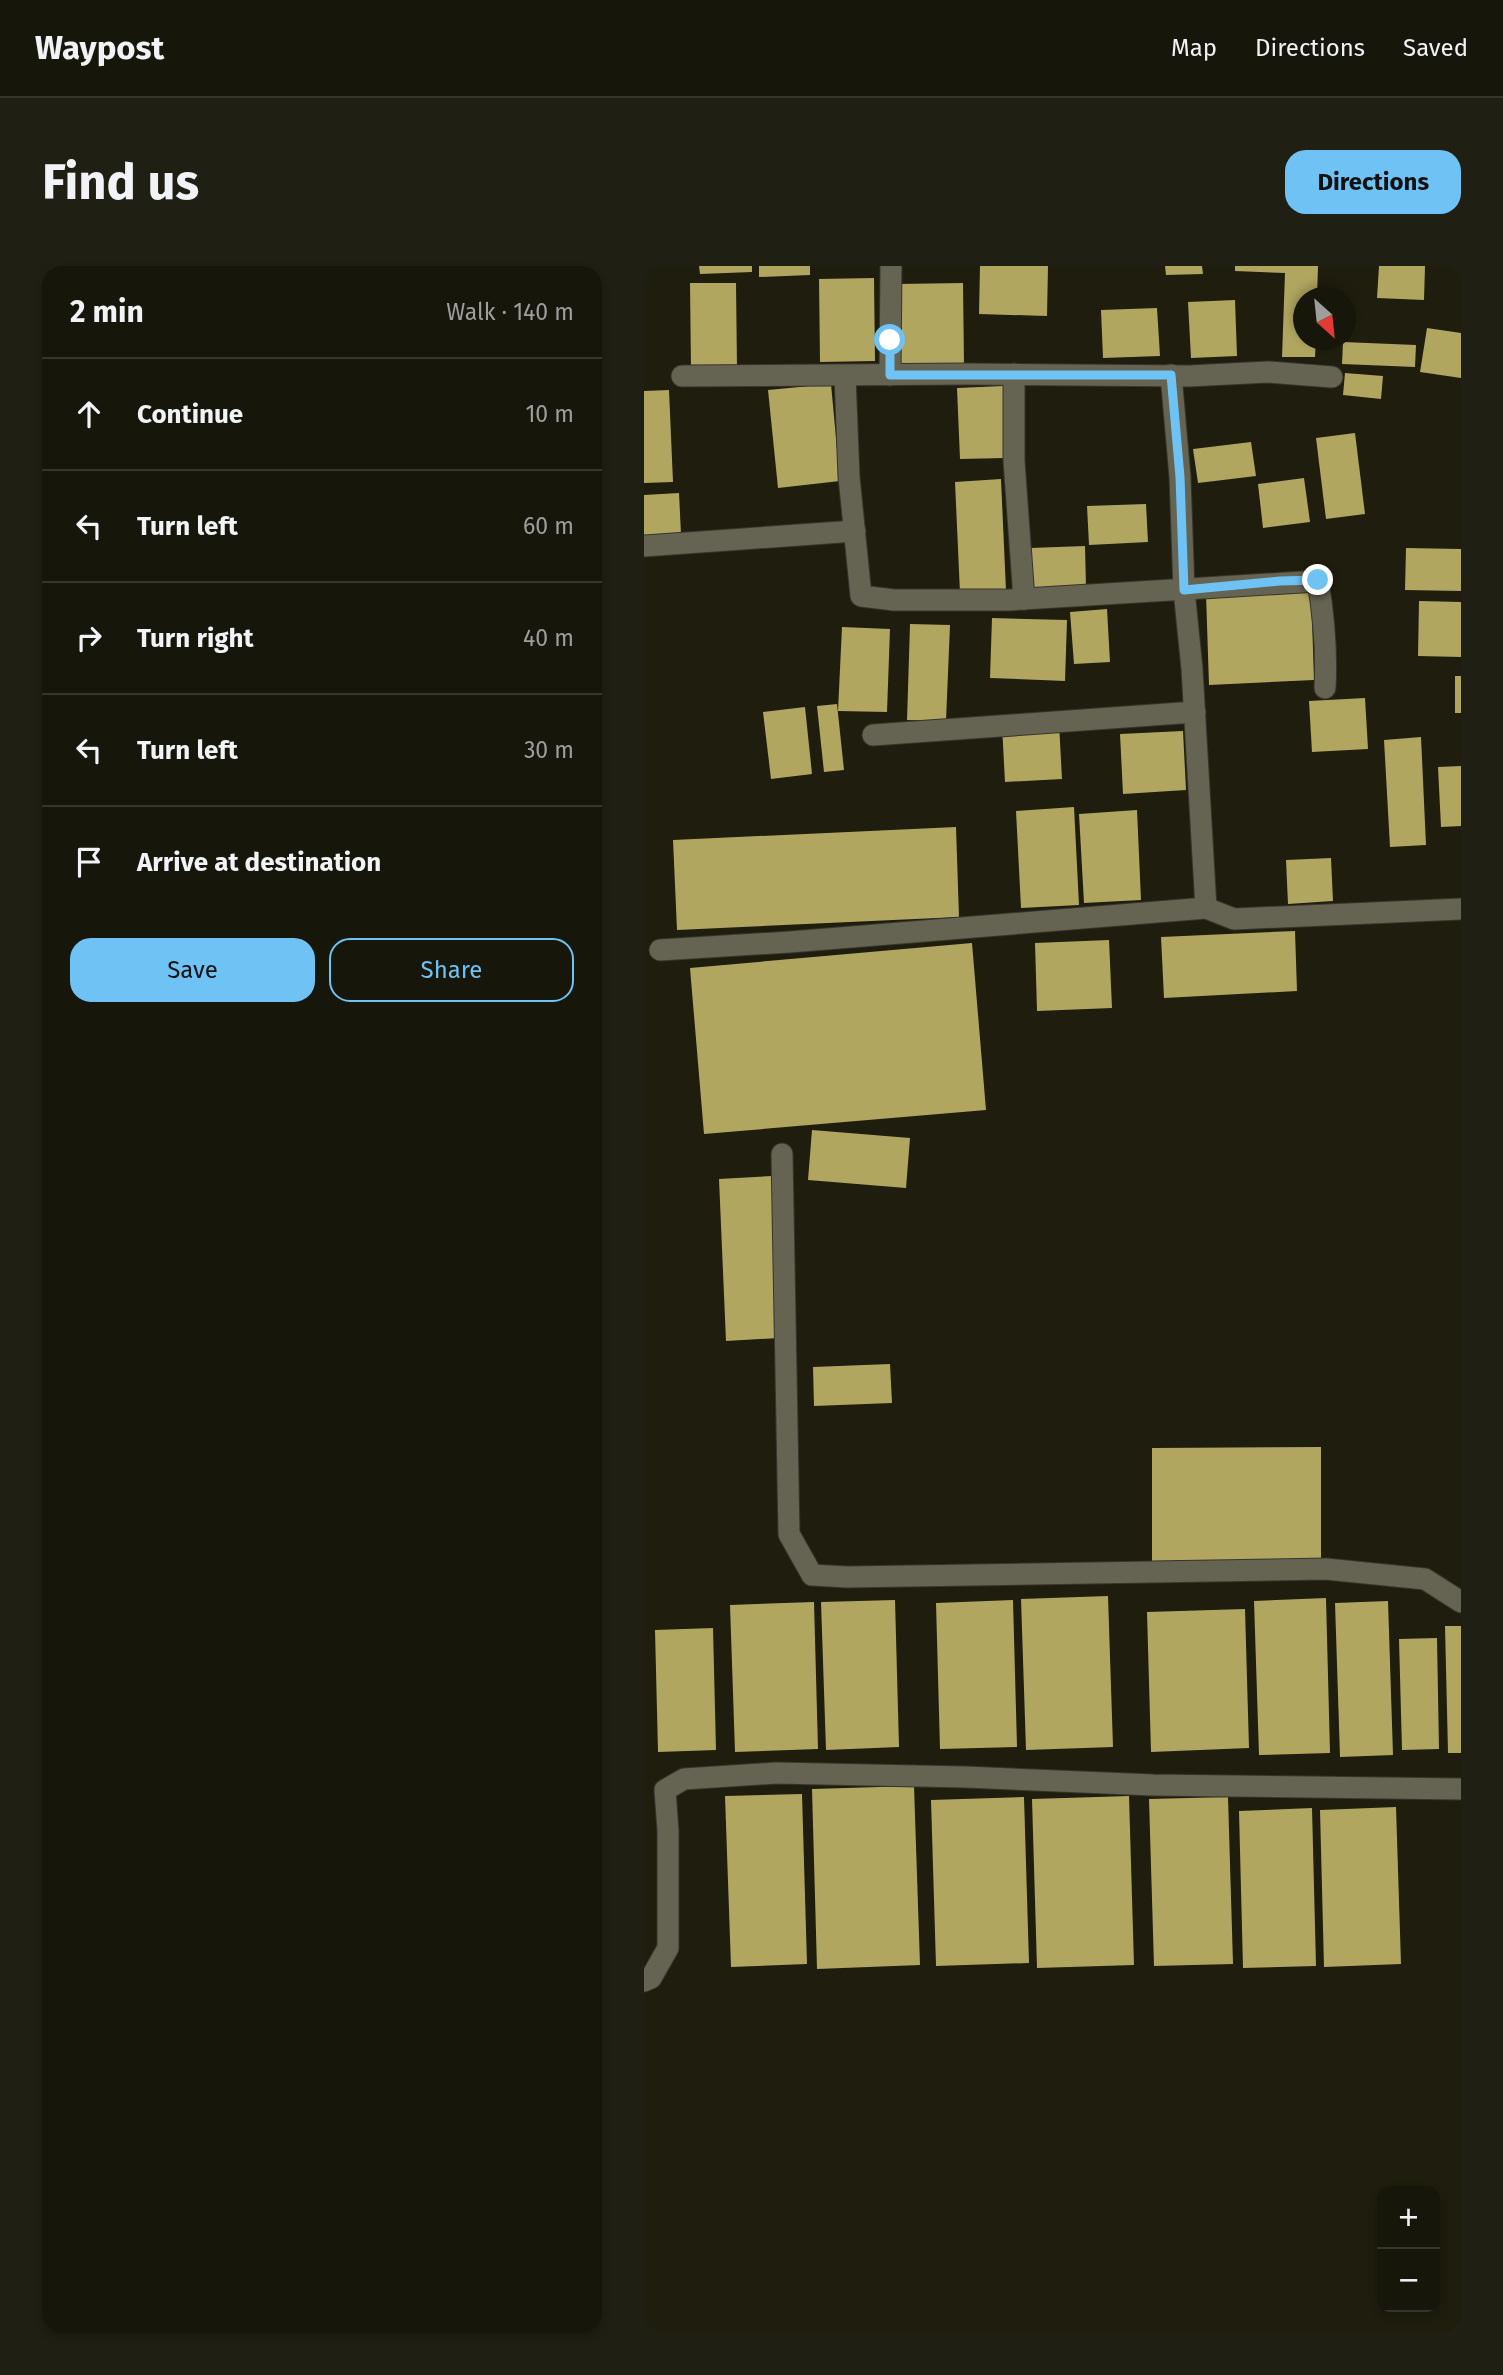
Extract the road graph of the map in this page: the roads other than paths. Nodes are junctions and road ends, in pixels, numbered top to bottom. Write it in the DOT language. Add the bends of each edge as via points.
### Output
graph roads {
  1 [pos="891,266"];
  2 [pos="1014,374"];
  3 [pos="890,375"];
  4 [pos="1171,375"];
  5 [pos="682,376"];
  6 [pos="845,376"];
  7 [pos="1332,377"];
  8 [pos="855,531"];
  9 [pos="644,546"];
  10 [pos="1184,590"];
  11 [pos="1024,599"];
  12 [pos="1325,688"];
  13 [pos="1195,712"];
  14 [pos="873,735"];
  15 [pos="1206,908"];
  16 [pos="1461,909"];
  17 [pos="660,950"];
  18 [pos="782,1154"];
  19 [pos="1461,1602"];
  20 [pos="1461,1788"];
  21 [pos="644,1980"];
  1 -- 3 [label="street"];
  2 -- 3 [label="street"];
  2 -- 4 [label="street"];
  2 -- 11 [label="street" via="1014,461"];
  3 -- 6 [label="street"];
  4 -- 7 [label="street" via="1268,372"];
  4 -- 10 [label="street"];
  5 -- 6 [label="street"];
  6 -- 8 [label="street"];
  8 -- 9 [label="street"];
  8 -- 11 [label="street" via="860,596"];
  10 -- 11 [label="street"];
  10 -- 12 [label="street" via="1318,580 1327,657"];
  10 -- 13 [label="street"];
  13 -- 14 [label="street"];
  13 -- 15 [label="street"];
  15 -- 16 [label="street" via="1234,919"];
  15 -- 17 [label="street"];
  18 -- 19 [label="street" via="789,1534 812,1575 1326,1569 1425,1579"];
  20 -- 21 [label="street" via="1153,1785 776,1773 684,1779 665,1790 668,1948 651,1978"];
}
